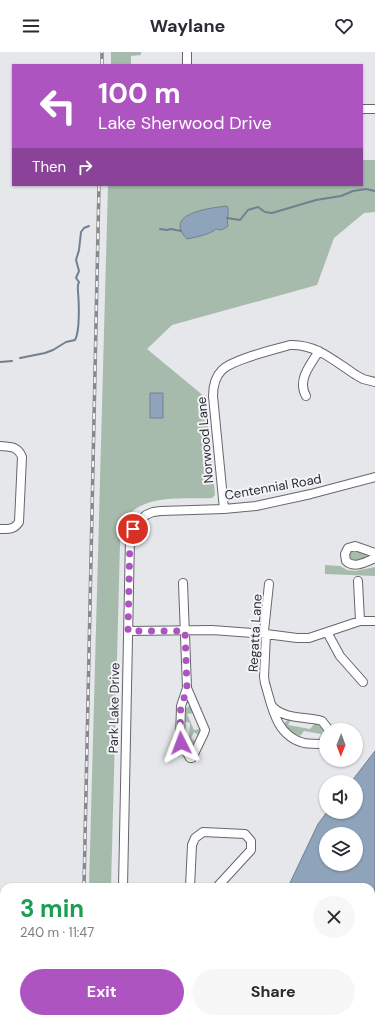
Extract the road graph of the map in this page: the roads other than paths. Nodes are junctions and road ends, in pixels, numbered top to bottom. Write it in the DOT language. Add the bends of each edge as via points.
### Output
graph roads {
  1 [pos="187,52"];
  2 [pos="187,64"];
  3 [pos="363,109"];
  4 [pos="375,109"];
  5 [pos="318,350"];
  6 [pos="375,382"];
  7 [pos="306,396"];
  8 [pos="0,446"];
  9 [pos="375,477"];
  10 [pos="224,509"];
  11 [pos="0,529"];
  12 [pos="133,529"];
  13 [pos="375,552"];
  14 [pos="375,558"];
  15 [pos="358,581"];
  16 [pos="183,583"];
  17 [pos="270,584"];
  18 [pos="360,621"];
  19 [pos="375,621"];
  20 [pos="128,631"];
  21 [pos="185,631"];
  22 [pos="327,632"];
  23 [pos="266,634"];
  24 [pos="363,682"];
  25 [pos="187,688"];
  26 [pos="272,706"];
  27 [pos="324,723"];
  28 [pos="319,743"];
  29 [pos="123,883"];
  30 [pos="190,883"];
  31 [pos="220,883"];
  1 -- 2 [label="street"];
  3 -- 4 [label="street"];
  5 -- 6 [label="street, Norwood Lane" via="356,375"];
  5 -- 7 [label="street" via="302,379"];
  5 -- 10 [label="street, Norwood Lane" via="290,345 237,362 218,376 213,396"];
  8 -- 11 [label="street" via="14,447 22,456 20,518 17,526"];
  9 -- 10 [label="street, Centennial Road" via="284,501"];
  10 -- 12 [label="street, Centennial Road" via="153,512 140,520"];
  12 -- 20 [label="street, Park Lake Drive" via="130,538"];
  13 -- 14 [label="street" via="351,546 346,550 345,558 352,565"];
  15 -- 18 [label="street"];
  16 -- 21 [label="street"];
  17 -- 23 [label="street, Regatta Lane" via="264,631"];
  18 -- 19 [label="street"];
  18 -- 22 [label="street"];
  20 -- 21 [label="street"];
  20 -- 29 [label="street, Park Lake Drive"];
  21 -- 23 [label="street"];
  21 -- 25 [label="street"];
  22 -- 23 [label="street" via="309,638"];
  22 -- 24 [label="street" via="340,656"];
  23 -- 26 [label="street, Regatta Lane" via="264,677"];
  25 -- 25 [label="street" via="205,730 192,758 180,739 181,706"];
  26 -- 27 [label="street" via="284,715"];
  26 -- 28 [label="street, Regatta Lane" via="277,721 285,733 302,742"];
  30 -- 31 [label="street" via="192,845 195,838 203,832 245,834 251,841 251,850"];
}
